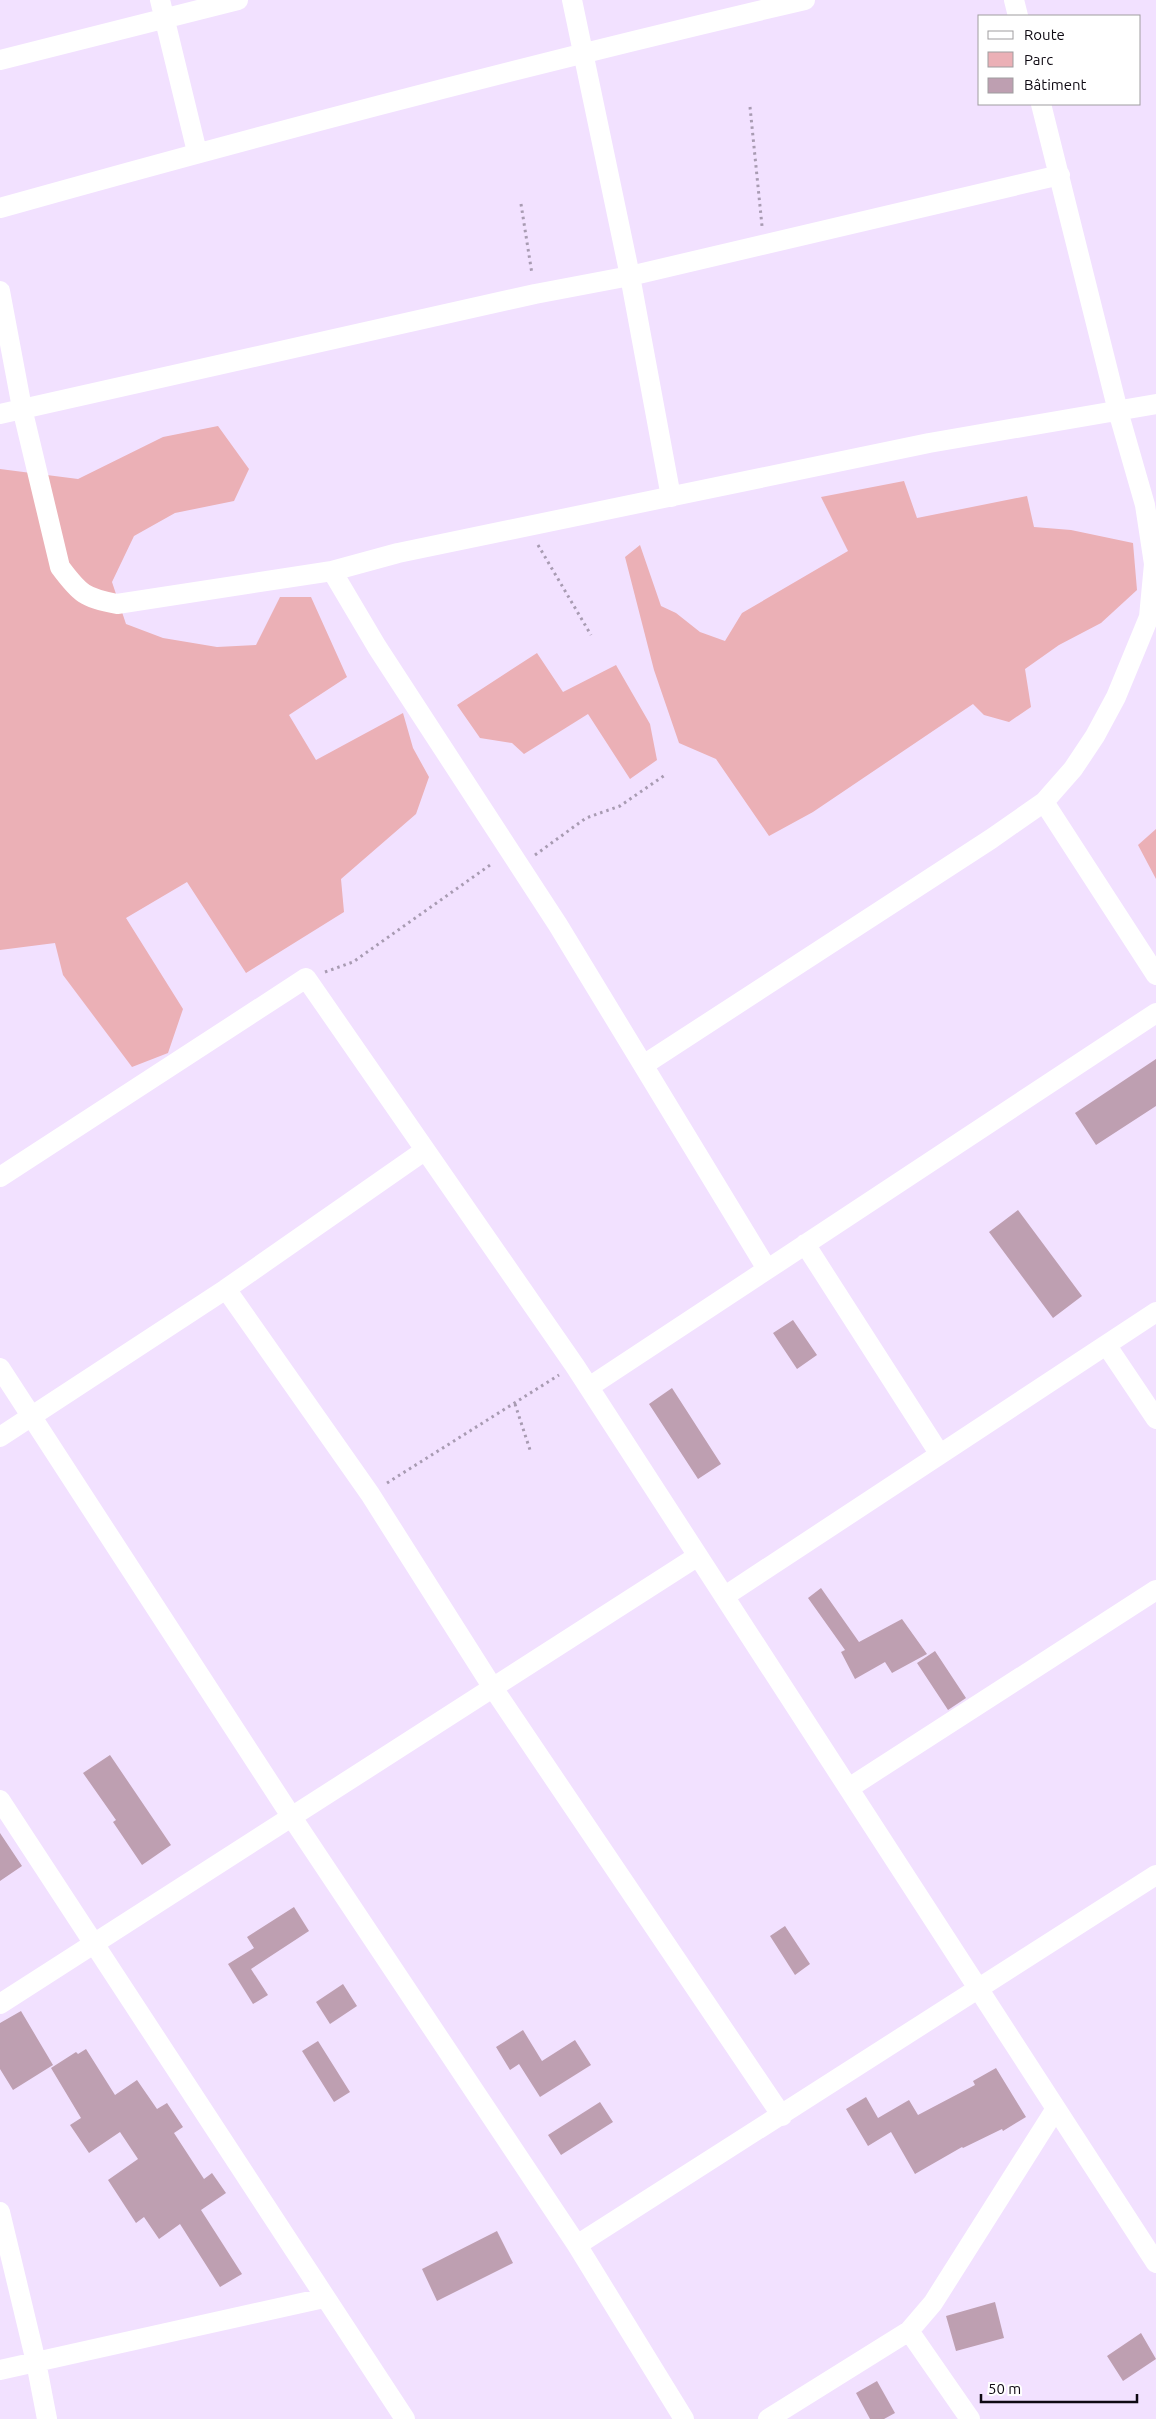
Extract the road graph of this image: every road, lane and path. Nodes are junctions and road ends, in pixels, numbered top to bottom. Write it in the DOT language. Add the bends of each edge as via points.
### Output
graph roads {
  1 [pos="238,0"];
  2 [pos="572,0"];
  3 [pos="804,0"];
  4 [pos="1014,0"];
  5 [pos="163,9"];
  6 [pos="1018,15"];
  7 [pos="582,52"];
  8 [pos="0,60"];
  9 [pos="1041,105"];
  10 [pos="750,107"];
  11 [pos="197,152"];
  12 [pos="1060,175"];
  13 [pos="521,204"];
  14 [pos="0,208"];
  15 [pos="764,246"];
  16 [pos="630,276"];
  17 [pos="0,291"];
  18 [pos="535,294"];
  19 [pos="1156,404"];
  20 [pos="22,408"];
  21 [pos="1118,411"];
  22 [pos="0,414"];
  23 [pos="671,497"];
  24 [pos="527,526"];
  25 [pos="332,571"];
  26 [pos="1153,617"];
  27 [pos="591,635"];
  28 [pos="665,774"];
  29 [pos="1044,802"];
  30 [pos="515,858"];
  31 [pos="1156,974"];
  32 [pos="306,978"];
  33 [pos="1156,1013"];
  34 [pos="645,1064"];
  35 [pos="424,1150"];
  36 [pos="0,1177"];
  37 [pos="805,1244"];
  38 [pos="767,1269"];
  39 [pos="226,1289"];
  40 [pos="1156,1312"];
  41 [pos="1107,1346"];
  42 [pos="574,1366"];
  43 [pos="0,1368"];
  44 [pos="589,1387"];
  45 [pos="515,1404"];
  46 [pos="31,1417"];
  47 [pos="1156,1419"];
  48 [pos="0,1437"];
  49 [pos="531,1453"];
  50 [pos="939,1453"];
  51 [pos="370,1494"];
  52 [pos="698,1556"];
  53 [pos="1156,1590"];
  54 [pos="724,1596"];
  55 [pos="493,1688"];
  56 [pos="850,1788"];
  57 [pos="0,1800"];
  58 [pos="291,1816"];
  59 [pos="1156,1875"];
  60 [pos="95,1943"];
  61 [pos="980,1988"];
  62 [pos="0,2004"];
  63 [pos="1055,2110"];
  64 [pos="782,2116"];
  65 [pos="0,2212"];
  66 [pos="577,2245"];
  67 [pos="1156,2263"];
  68 [pos="324,2298"];
  69 [pos="909,2331"];
  70 [pos="36,2362"];
  71 [pos="0,2370"];
  72 [pos="47,2419"];
  73 [pos="405,2419"];
  74 [pos="684,2419"];
  75 [pos="768,2419"];
  76 [pos="970,2419"];
  1 -- 5 [label="street"];
  2 -- 7 [label="street"];
  3 -- 7 [label="street"];
  4 -- 6 [label="street"];
  5 -- 8 [label="street"];
  5 -- 11 [label="street"];
  7 -- 11 [label="street"];
  7 -- 16 [label="street"];
  9 -- 12 [label="street"];
  10 -- 15 [label="path"];
  11 -- 14 [label="street"];
  12 -- 15 [label="street"];
  12 -- 21 [label="street"];
  13 -- 18 [label="path"];
  15 -- 16 [label="street"];
  16 -- 18 [label="street"];
  16 -- 23 [label="street"];
  17 -- 20 [label="street"];
  18 -- 20 [label="street"];
  19 -- 21 [label="street"];
  20 -- 22 [label="street"];
  20 -- 25 [label="street" via="60,567 75,588 91,599 117,604"];
  21 -- 23 [label="street" via="929,443"];
  21 -- 26 [label="street" via="1151,536"];
  23 -- 24 [label="street"];
  24 -- 25 [label="street" via="398,553"];
  24 -- 27 [label="path"];
  25 -- 30 [label="street" via="377,647"];
  26 -- 29 [label="street" via="1095,736 1073,769"];
  28 -- 30 [label="path" via="620,806 586,818"];
  29 -- 31 [label="street"];
  29 -- 34 [label="street"];
  30 -- 32 [label="path" via="353,962"];
  30 -- 34 [label="street"];
  32 -- 35 [label="street"];
  32 -- 36 [label="street"];
  33 -- 37 [label="street"];
  34 -- 38 [label="street"];
  35 -- 39 [label="street"];
  35 -- 42 [label="street"];
  37 -- 38 [label="street"];
  37 -- 50 [label="street"];
  38 -- 44 [label="street"];
  39 -- 46 [label="street"];
  39 -- 51 [label="street"];
  40 -- 41 [label="street"];
  41 -- 47 [label="street"];
  41 -- 50 [label="street"];
  42 -- 44 [label="street"];
  42 -- 45 [label="path"];
  43 -- 46 [label="street"];
  44 -- 52 [label="street"];
  45 -- 49 [label="path"];
  45 -- 51 [label="path"];
  46 -- 48 [label="street"];
  46 -- 58 [label="street"];
  50 -- 54 [label="street"];
  51 -- 55 [label="street"];
  52 -- 54 [label="street"];
  52 -- 55 [label="street"];
  53 -- 56 [label="street"];
  54 -- 56 [label="street"];
  55 -- 58 [label="street"];
  55 -- 64 [label="street"];
  56 -- 61 [label="street"];
  57 -- 60 [label="street"];
  58 -- 60 [label="street"];
  58 -- 66 [label="street"];
  59 -- 61 [label="street"];
  60 -- 62 [label="street"];
  60 -- 68 [label="street"];
  61 -- 63 [label="street"];
  61 -- 64 [label="street"];
  63 -- 67 [label="street"];
  63 -- 69 [label="street" via="934,2303"];
  64 -- 66 [label="street"];
  65 -- 70 [label="street"];
  66 -- 74 [label="street"];
  68 -- 70 [label="street"];
  68 -- 73 [label="street"];
  69 -- 75 [label="street"];
  69 -- 76 [label="street"];
  70 -- 71 [label="street"];
  70 -- 72 [label="street"];
}
